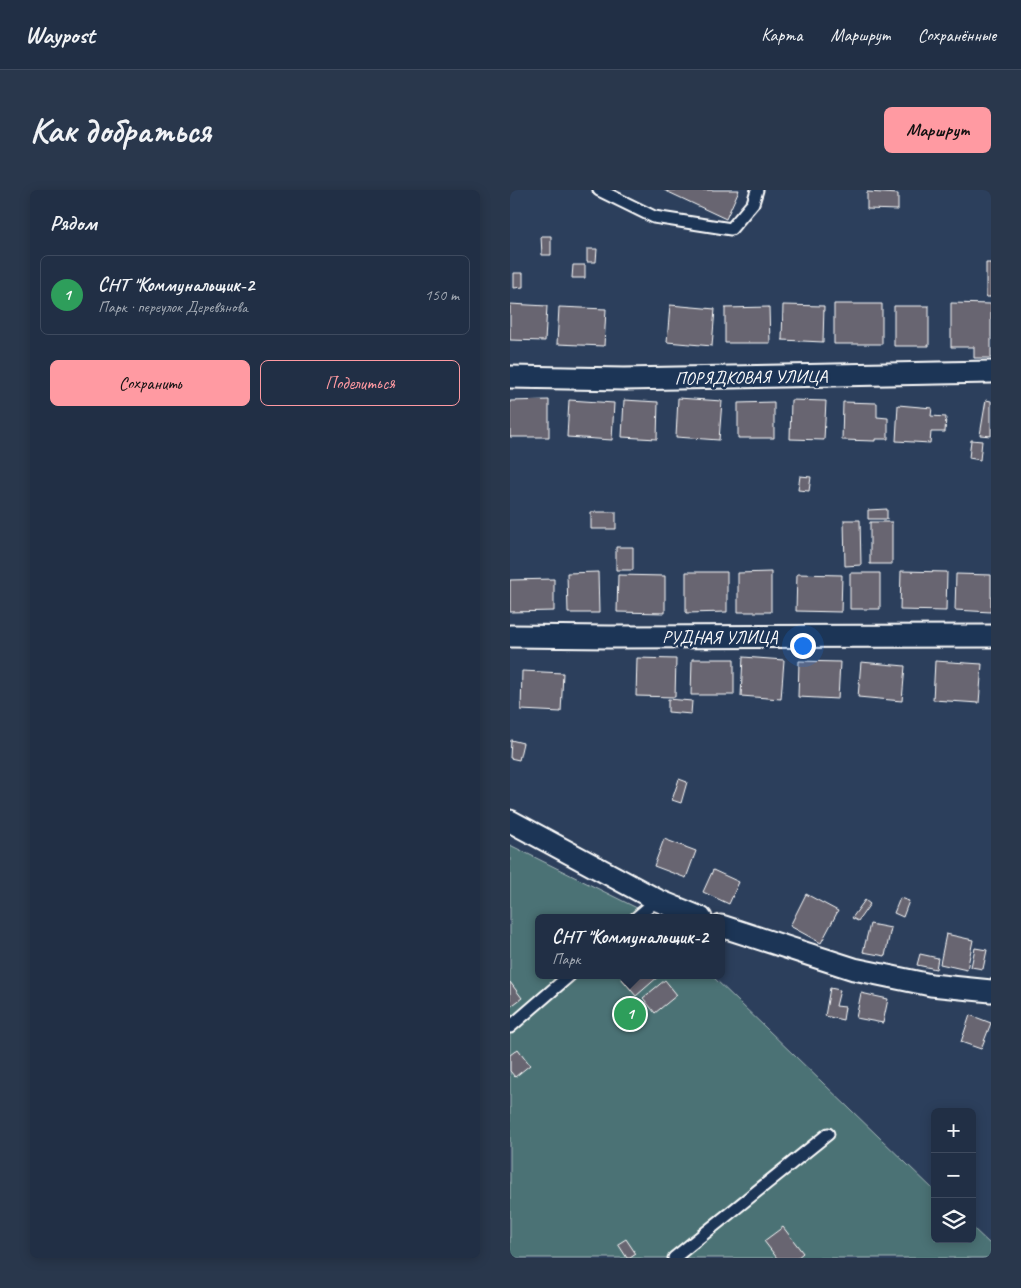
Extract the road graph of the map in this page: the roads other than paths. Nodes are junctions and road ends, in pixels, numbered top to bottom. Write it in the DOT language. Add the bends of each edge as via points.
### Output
graph roads {
  1 [pos="600,190"];
  2 [pos="757,190"];
  3 [pos="991,372"];
  4 [pos="510,377"];
  5 [pos="510,636"];
  6 [pos="991,636"];
  7 [pos="510,821"];
  8 [pos="657,900"];
  9 [pos="641,914"];
  10 [pos="691,914"];
  11 [pos="725,927"];
  12 [pos="565,979"];
  13 [pos="991,991"];
  14 [pos="510,1027"];
  15 [pos="828,1134"];
  16 [pos="674,1258"];
  1 -- 2 [label="lane" via="654,217 731,229 753,203"];
  3 -- 4 [label="street, ПОРЯДКОВАЯ УЛИЦА" via="624,379"];
  5 -- 6 [label="street, РУДНАЯ УЛИЦА"];
  7 -- 8 [label="street"];
  8 -- 9 [label="lane"];
  8 -- 10 [label="street"];
  11 -- 13 [label="street" via="854,970 931,985"];
  12 -- 14 [label="lane"];
  15 -- 16 [label="lane"];
}
